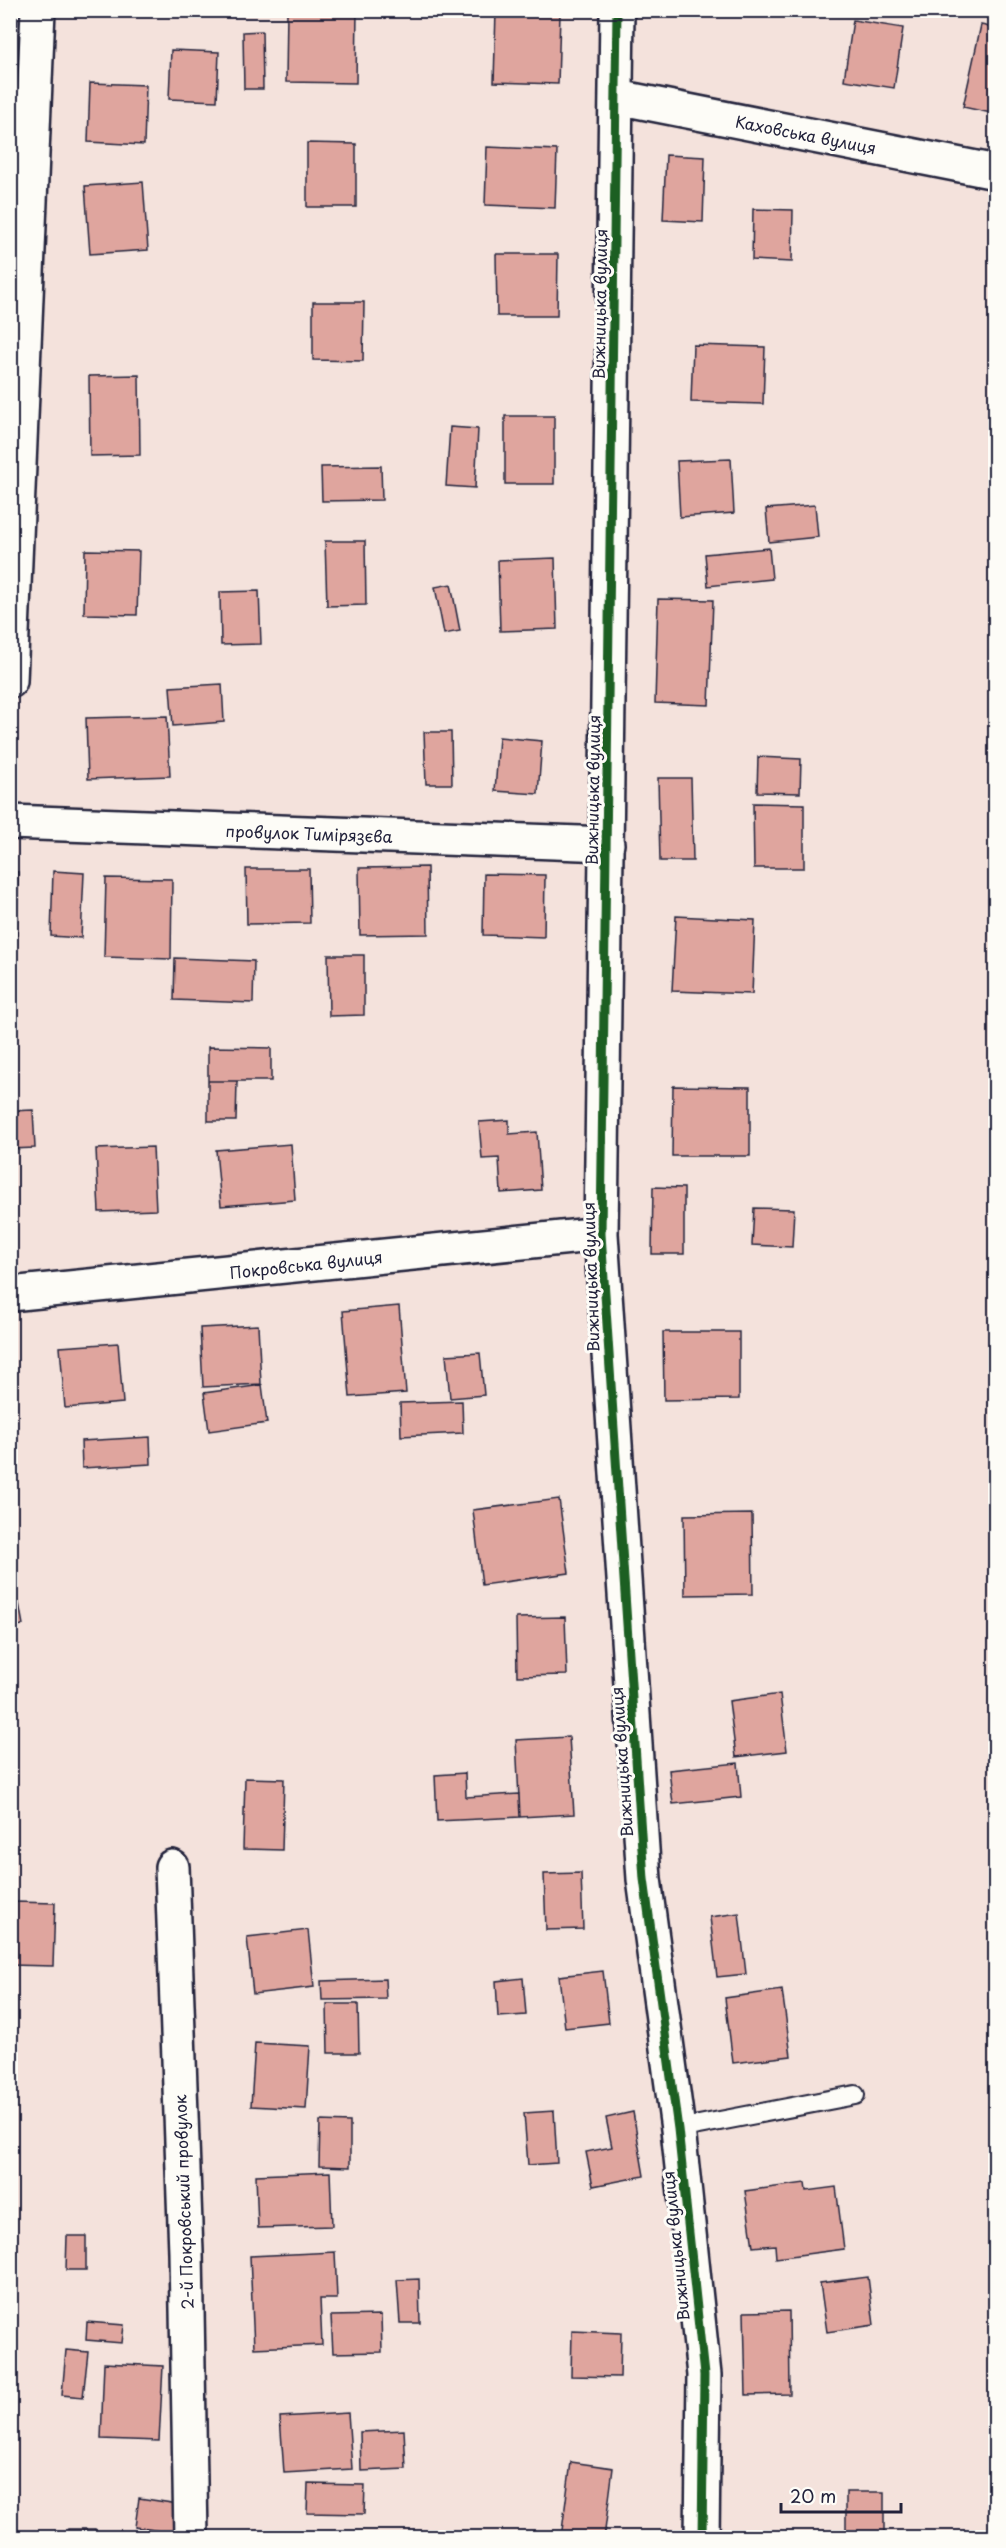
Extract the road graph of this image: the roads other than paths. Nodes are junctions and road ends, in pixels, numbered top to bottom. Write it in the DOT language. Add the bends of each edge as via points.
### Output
graph roads {
  1 [pos="38,10"];
  2 [pos="617,10"];
  3 [pos="617,97"];
  4 [pos="996,172"];
  5 [pos="10,681"];
  6 [pos="10,822"];
  7 [pos="607,844"];
  8 [pos="601,1234"];
  9 [pos="10,1294"];
  10 [pos="172,1867"];
  11 [pos="855,2095"];
  12 [pos="678,2129"];
  13 [pos="191,2538"];
  14 [pos="702,2538"];
  1 -- 5 [label="street"];
  2 -- 3 [label="street, Вижницька вулиця"];
  3 -- 4 [label="street, Каховська вулиця"];
  3 -- 7 [label="street, Вижницька вулиця"];
  6 -- 7 [label="street, провулок Тимірязєва"];
  7 -- 8 [label="street, Вижницька вулиця"];
  8 -- 9 [label="street, Покровська вулиця"];
  8 -- 12 [label="street, Вижницька вулиця" via="644,1879"];
  10 -- 13 [label="street, 2-й Покровський провулок" via="186,2252"];
  11 -- 12 [label="lane"];
  12 -- 14 [label="street, Вижницька вулиця" via="704,2375"];
}
